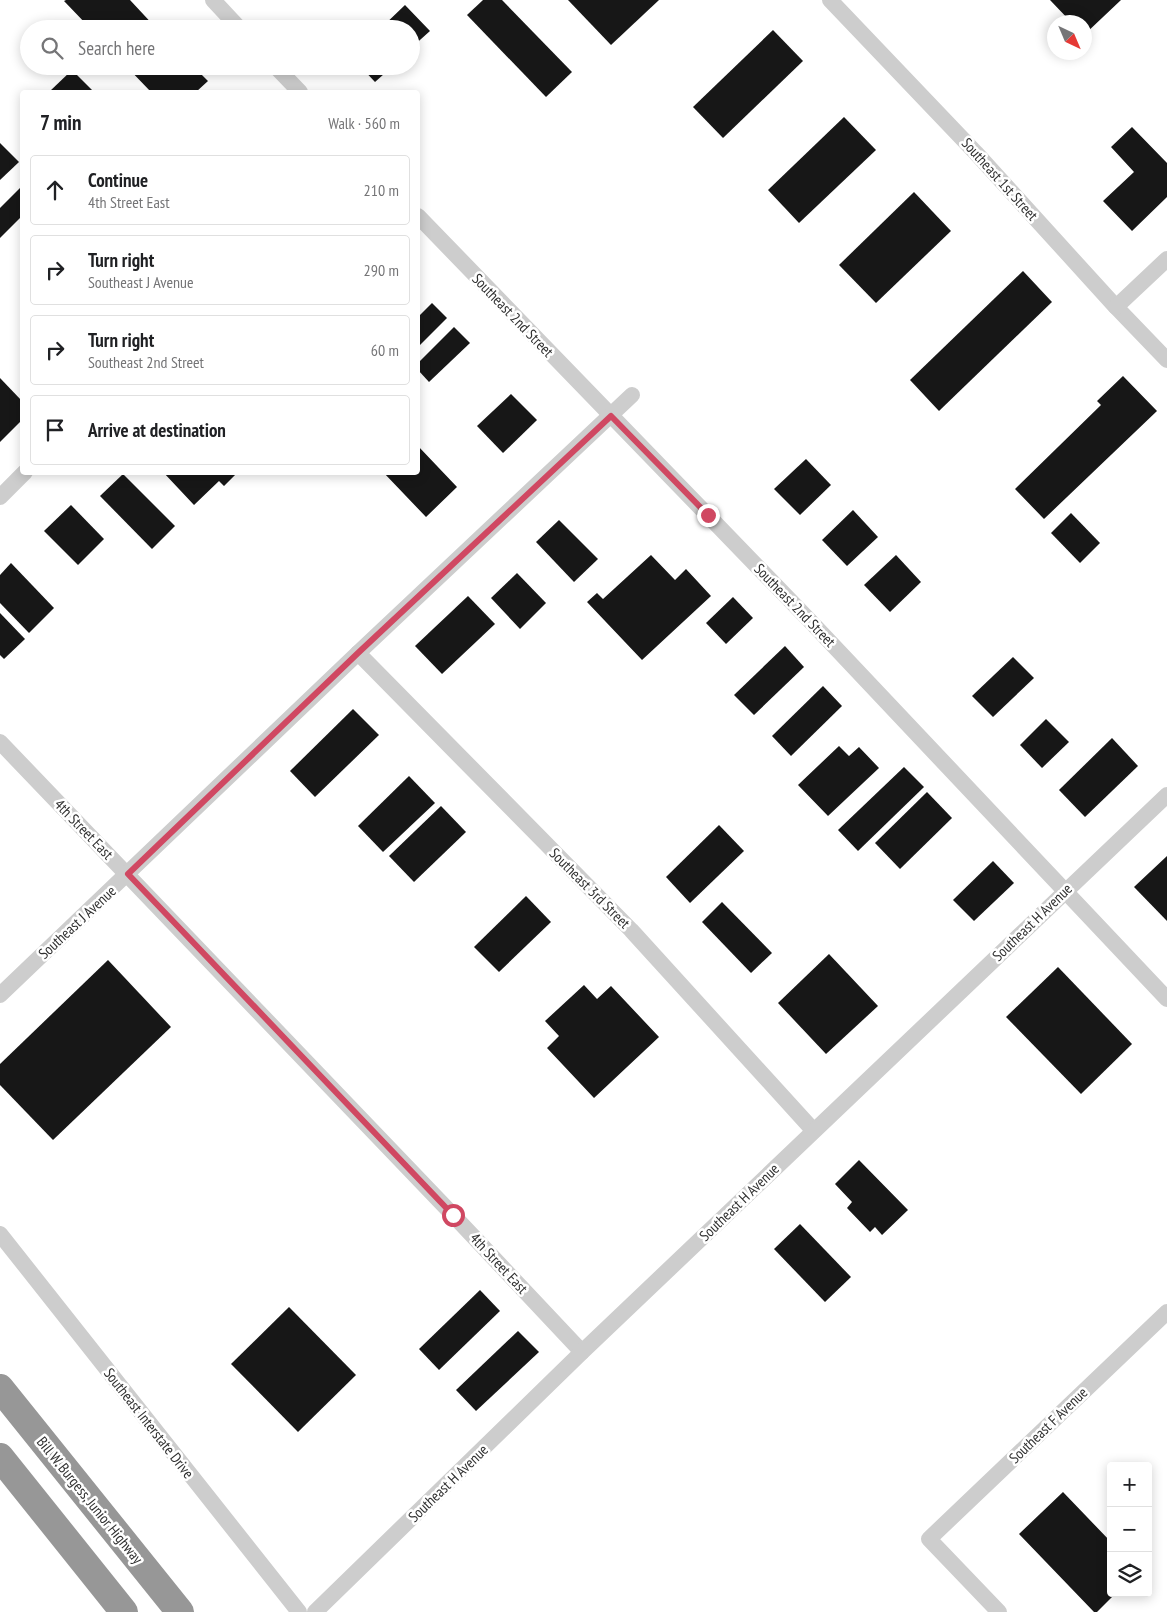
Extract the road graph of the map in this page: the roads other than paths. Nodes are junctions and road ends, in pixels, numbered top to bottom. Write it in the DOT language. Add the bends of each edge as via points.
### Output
graph roads {
  1 [pos="213,0"];
  2 [pos="830,0"];
  3 [pos="232,20"];
  4 [pos="284,75"];
  5 [pos="298,90"];
  6 [pos="420,218"];
  7 [pos="1167,259"];
  8 [pos="1116,307"];
  9 [pos="1167,360"];
  10 [pos="632,395"];
  11 [pos="611,416"];
  12 [pos="22,475"];
  13 [pos="0,497"];
  14 [pos="358,653"];
  15 [pos="0,742"];
  16 [pos="1167,795"];
  17 [pos="128,874"];
  18 [pos="1066,890"];
  19 [pos="0,995"];
  20 [pos="1167,998"];
  21 [pos="814,1130"];
  22 [pos="0,1234"];
  23 [pos="1167,1312"];
  24 [pos="582,1352"];
  25 [pos="0,1388"];
  26 [pos="0,1457"];
  27 [pos="124,1612"];
  28 [pos="180,1612"];
  29 [pos="299,1612"];
  30 [pos="315,1612"];
  31 [pos="999,1612"];
  1 -- 3 [label="street"];
  2 -- 8 [label="street, Southeast 1st Street" via="976,153"];
  4 -- 5 [label="street"];
  6 -- 11 [label="street, Southeast 2nd Street"];
  7 -- 8 [label="street"];
  8 -- 9 [label="street, Southeast 1st Street"];
  10 -- 11 [label="street, Southeast J Avenue"];
  11 -- 14 [label="street, Southeast J Avenue"];
  11 -- 18 [label="street, Southeast 2nd Street"];
  12 -- 13 [label="street"];
  14 -- 17 [label="street, Southeast J Avenue"];
  14 -- 21 [label="street, Southeast 3rd Street" via="631,930"];
  15 -- 17 [label="street, 4th Street East"];
  16 -- 18 [label="street, Southeast H Avenue"];
  17 -- 19 [label="street, Southeast J Avenue"];
  17 -- 24 [label="street, 4th Street East"];
  18 -- 20 [label="street, Southeast 2nd Street"];
  18 -- 21 [label="street, Southeast H Avenue"];
  21 -- 24 [label="street, Southeast H Avenue"];
  22 -- 29 [label="street, Southeast Interstate Drive"];
  23 -- 31 [label="street, Southeast F Avenue" via="929,1539"];
  24 -- 30 [label="street, Southeast H Avenue"];
  25 -- 28 [label="highway, Bill W. Burgess, Junior Highway"];
  26 -- 27 [label="highway"];
}
